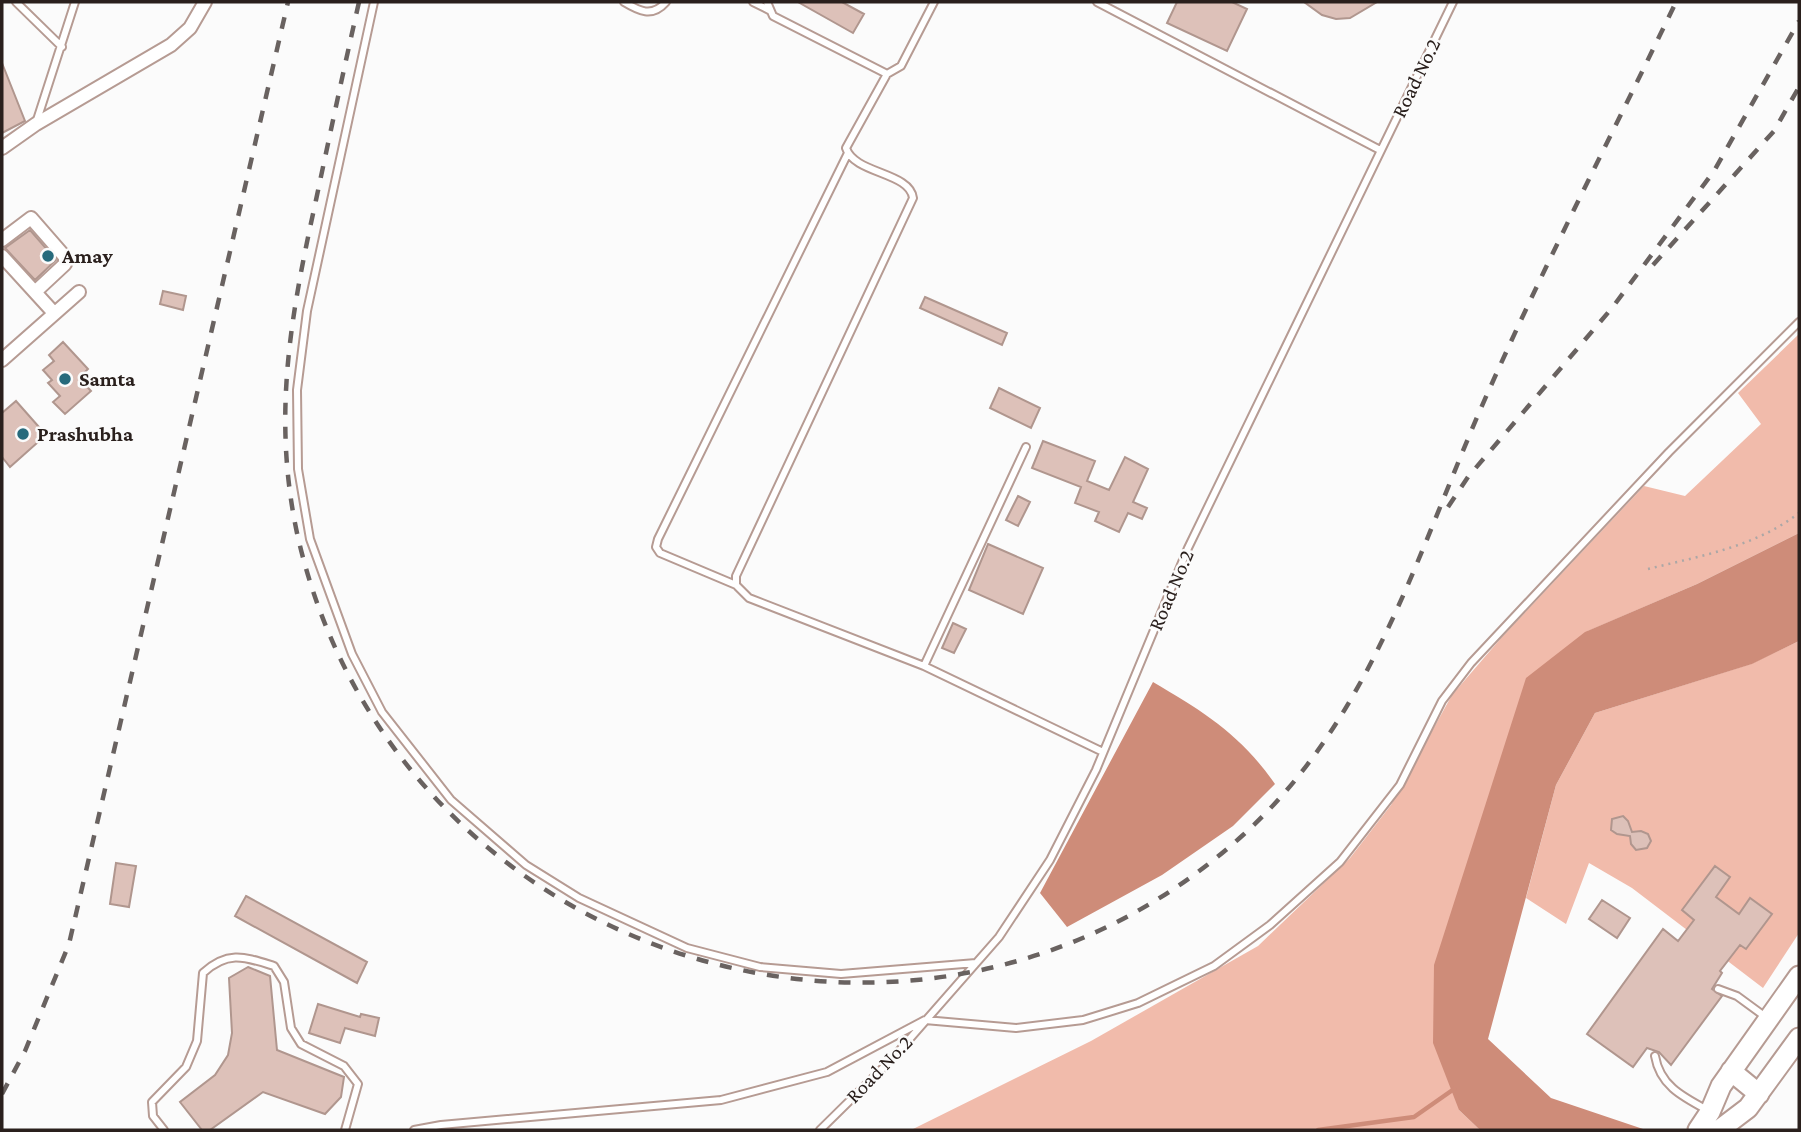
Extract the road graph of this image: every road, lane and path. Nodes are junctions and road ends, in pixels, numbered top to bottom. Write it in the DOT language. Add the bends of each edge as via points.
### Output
graph roads {
  1 [pos="16,2"];
  2 [pos="75,2"];
  3 [pos="205,2"];
  4 [pos="374,2"];
  5 [pos="624,2"];
  6 [pos="666,2"];
  7 [pos="753,2"];
  8 [pos="767,2"];
  9 [pos="934,2"];
  10 [pos="1097,2"];
  11 [pos="1453,2"];
  12 [pos="768,10"];
  13 [pos="62,47"];
  14 [pos="887,74"];
  15 [pos="36,124"];
  16 [pos="2,148"];
  17 [pos="1380,150"];
  18 [pos="848,153"];
  19 [pos="2,240"];
  20 [pos="2,256"];
  21 [pos="35,292"];
  22 [pos="79,292"];
  23 [pos="54,313"];
  24 [pos="1799,322"];
  25 [pos="2,360"];
  26 [pos="1026,447"];
  27 [pos="1799,513"];
  28 [pos="1648,569"];
  29 [pos="736,585"];
  30 [pos="924,666"];
  31 [pos="1103,751"];
  32 [pos="976,962"];
  33 [pos="1799,976"];
  34 [pos="1718,989"];
  35 [pos="1768,1019"];
  36 [pos="925,1020"];
  37 [pos="1799,1038"];
  38 [pos="1655,1056"];
  39 [pos="1731,1071"];
  40 [pos="1759,1094"];
  41 [pos="1710,1112"];
  42 [pos="164,1130"];
  43 [pos="345,1130"];
  44 [pos="414,1130"];
  45 [pos="820,1130"];
  46 [pos="1698,1130"];
  47 [pos="1719,1130"];
  1 -- 13 [label="lane"];
  2 -- 13 [label="lane"];
  3 -- 15 [label="street" via="190,28 171,45"];
  4 -- 32 [label="lane" via="307,312 297,390 298,469 310,539 352,654 383,712 451,800 526,865 579,898 687,948 760,967 841,975"];
  5 -- 6 [label="lane" via="643,12 655,11"];
  7 -- 12 [label="lane"];
  8 -- 12 [label="lane"];
  9 -- 14 [label="lane" via="901,66"];
  10 -- 17 [label="lane"];
  11 -- 17 [label="lane, Road No.2"];
  12 -- 14 [label="lane"];
  13 -- 15 [label="lane"];
  14 -- 18 [label="lane" via="847,144"];
  15 -- 16 [label="street"];
  17 -- 31 [label="lane, Road No.2" via="1188,548"];
  18 -- 29 [label="lane" via="908,186 913,198 736,576"];
  18 -- 29 [label="lane" via="658,539 660,553"];
  19 -- 21 [label="street" via="31,218 65,257 65,264"];
  20 -- 21 [label="street"];
  21 -- 23 [label="street"];
  22 -- 23 [label="street"];
  23 -- 25 [label="street"];
  24 -- 36 [label="lane" via="1669,452 1471,663 1442,701 1400,785 1340,862 1270,925 1214,966 1138,1003 1083,1020 1016,1028"];
  26 -- 30 [label="lane"];
  27 -- 28 [label="path" via="1781,527 1732,548"];
  29 -- 30 [label="lane" via="749,598"];
  30 -- 31 [label="lane"];
  31 -- 32 [label="lane, Road No.2" via="1051,860 999,937"];
  32 -- 36 [label="lane, Road No.2"];
  33 -- 35 [label="main road"];
  34 -- 35 [label="lane" via="1737,996"];
  35 -- 39 [label="main road"];
  36 -- 44 [label="lane" via="827,1072 721,1100"];
  36 -- 45 [label="lane, Road No.2"];
  37 -- 40 [label="main road"];
  38 -- 41 [label="lane" via="1667,1083"];
  39 -- 40 [label="main road"];
  39 -- 41 [label="main road"];
  40 -- 47 [label="main road"];
  41 -- 46 [label="main road"];
  42 -- 43 [label="lane" via="153,1116 152,1102 187,1067 197,1041 203,973 216,961 243,956 274,967 284,982 291,1028 301,1044 344,1066 358,1084"];
}
